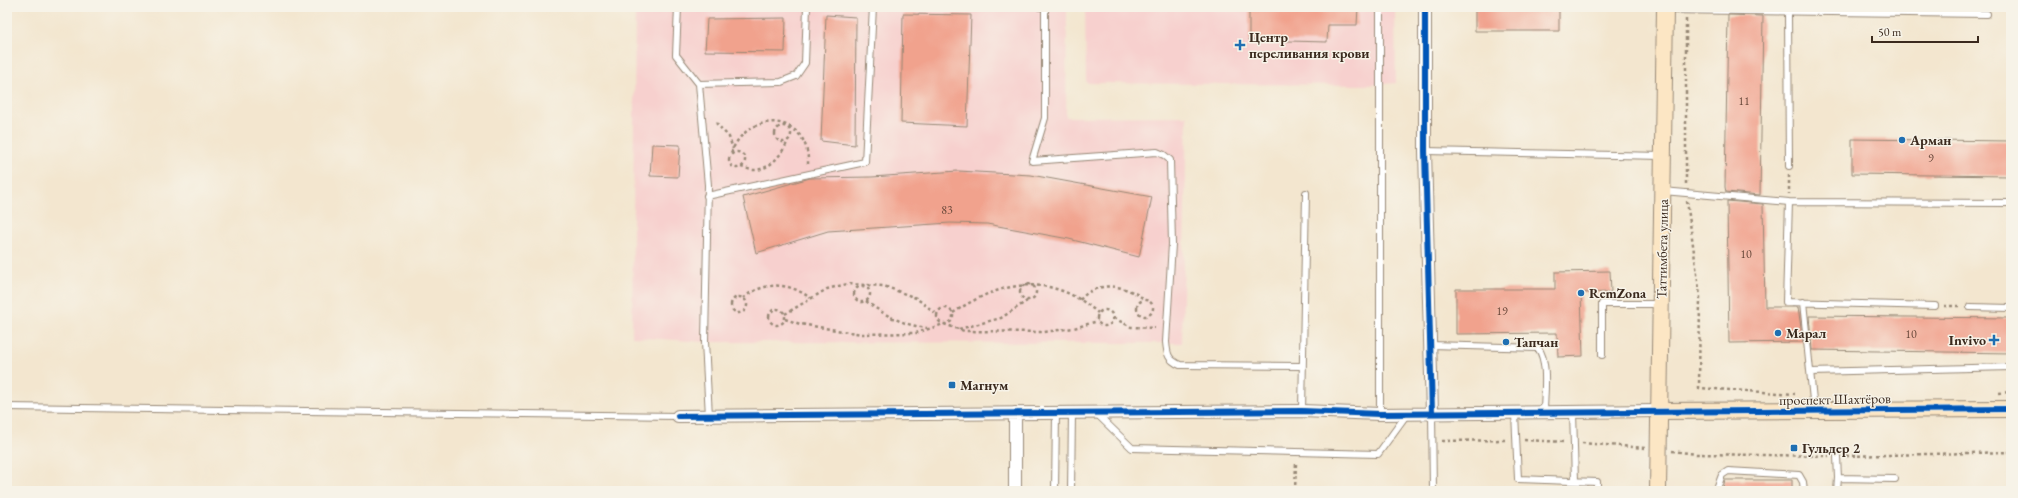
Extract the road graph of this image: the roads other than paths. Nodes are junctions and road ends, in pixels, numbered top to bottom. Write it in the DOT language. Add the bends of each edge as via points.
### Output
graph roads {
  1 [pos="678,7"];
  2 [pos="807,7"];
  3 [pos="873,7"];
  4 [pos="1040,7"];
  5 [pos="1380,7"];
  6 [pos="1425,7"];
  7 [pos="1665,9"];
  8 [pos="1917,10"];
  9 [pos="1788,11"];
  10 [pos="1987,14"];
  11 [pos="699,84"];
  12 [pos="1425,151"];
  13 [pos="1663,156"];
  14 [pos="1789,166"];
  15 [pos="1662,191"];
  16 [pos="1306,193"];
  17 [pos="707,196"];
  18 [pos="1789,202"];
  19 [pos="2011,203"];
  20 [pos="1803,302"];
  21 [pos="1661,304"];
  22 [pos="1935,306"];
  23 [pos="1970,307"];
  24 [pos="2011,308"];
  25 [pos="1430,345"];
  26 [pos="1602,355"];
  27 [pos="1302,366"];
  28 [pos="2011,367"];
  29 [pos="1811,372"];
  30 [pos="7,407"];
  31 [pos="2011,409"];
  32 [pos="1302,411"];
  33 [pos="1660,411"];
  34 [pos="1095,412"];
  35 [pos="1408,412"];
  36 [pos="1544,412"];
  37 [pos="1573,412"];
  38 [pos="1814,412"];
  39 [pos="1015,413"];
  40 [pos="1056,413"];
  41 [pos="1072,413"];
  42 [pos="1432,413"];
  43 [pos="1515,413"];
  44 [pos="1380,414"];
  45 [pos="678,416"];
  46 [pos="709,416"];
  47 [pos="1837,456"];
  48 [pos="1838,478"];
  49 [pos="1895,479"];
  50 [pos="1575,481"];
  51 [pos="1015,491"];
  52 [pos="1055,491"];
  53 [pos="1071,491"];
  54 [pos="1433,491"];
  55 [pos="1597,491"];
  56 [pos="1658,491"];
  57 [pos="1716,491"];
  58 [pos="1804,491"];
  59 [pos="1837,491"];
  1 -- 11 [label="lane" via="676,55"];
  2 -- 11 [label="lane" via="805,63 796,76 781,82"];
  3 -- 17 [label="lane" via="865,162"];
  4 -- 27 [label="lane" via="1045,7 1046,118 1032,161 1157,152 1170,160 1172,244 1167,356 1180,365"];
  5 -- 44 [label="lane"];
  6 -- 12 [label="street"];
  7 -- 9 [label="lane"];
  7 -- 13 [label="main road, Таттимбета улица"];
  8 -- 9 [label="lane"];
  8 -- 10 [label="lane"];
  9 -- 14 [label="lane"];
  11 -- 17 [label="lane"];
  12 -- 13 [label="lane"];
  12 -- 25 [label="street"];
  13 -- 15 [label="main road, Таттимбета улица"];
  15 -- 18 [label="lane"];
  15 -- 21 [label="main road, Таттимбета улица"];
  16 -- 27 [label="lane"];
  17 -- 46 [label="lane" via="705,342"];
  18 -- 19 [label="lane"];
  18 -- 20 [label="lane" via="1786,302"];
  20 -- 22 [label="lane"];
  20 -- 29 [label="lane"];
  21 -- 26 [label="lane" via="1602,304"];
  21 -- 33 [label="main road, Таттимбета улица"];
  23 -- 24 [label="lane"];
  25 -- 36 [label="lane" via="1538,348 1544,362"];
  25 -- 42 [label="street"];
  27 -- 32 [label="lane"];
  28 -- 29 [label="lane"];
  29 -- 38 [label="lane"];
  30 -- 45 [label="lane"];
  31 -- 38 [label="main road, проспект Шахтёров"];
  32 -- 34 [label="street"];
  32 -- 44 [label="street"];
  33 -- 37 [label="street"];
  33 -- 38 [label="main road, проспект Шахтёров"];
  33 -- 56 [label="main road, Таттимбета улица"];
  34 -- 35 [label="lane" via="1132,448 1378,454"];
  34 -- 41 [label="street"];
  35 -- 42 [label="street"];
  35 -- 44 [label="street"];
  36 -- 37 [label="street"];
  36 -- 43 [label="street"];
  37 -- 50 [label="lane"];
  39 -- 40 [label="street"];
  39 -- 46 [label="street"];
  39 -- 51 [label="street"];
  40 -- 41 [label="street"];
  40 -- 52 [label="lane"];
  41 -- 53 [label="lane"];
  42 -- 43 [label="street"];
  42 -- 54 [label="lane"];
  43 -- 50 [label="lane" via="1518,479"];
  45 -- 46 [label="street"];
  47 -- 48 [label="lane"];
  48 -- 49 [label="lane"];
  48 -- 59 [label="lane"];
  50 -- 55 [label="lane" via="1597,482"];
  57 -- 58 [label="lane" via="1722,475 1728,471 1799,475"];
}
